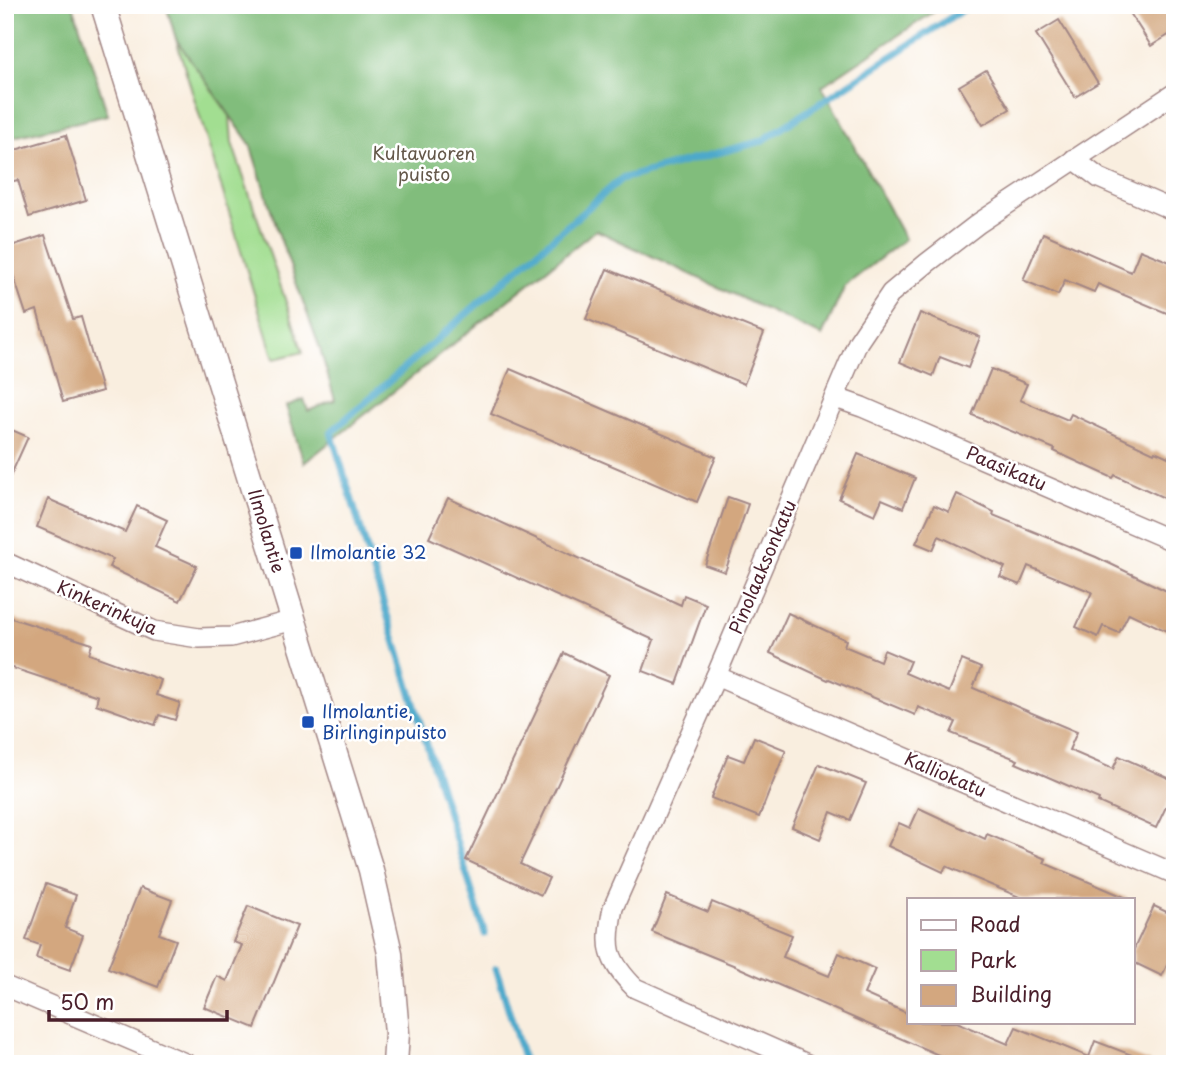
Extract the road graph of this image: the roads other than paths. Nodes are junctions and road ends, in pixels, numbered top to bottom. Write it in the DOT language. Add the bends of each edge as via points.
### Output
graph roads {
  1 [pos="103,5"];
  2 [pos="1175,93"];
  3 [pos="1074,159"];
  4 [pos="1175,211"];
  5 [pos="836,398"];
  6 [pos="1175,542"];
  7 [pos="5,562"];
  8 [pos="294,620"];
  9 [pos="716,676"];
  10 [pos="1175,874"];
  11 [pos="5,986"];
  12 [pos="187,1064"];
  13 [pos="395,1064"];
  14 [pos="807,1064"];
  1 -- 8 [label="street, Ilmolantie"];
  2 -- 3 [label="street, Pinolaaksonkatu"];
  3 -- 4 [label="street" via="1099,178"];
  3 -- 5 [label="street, Pinolaaksonkatu" via="979,223 891,293 858,342"];
  5 -- 6 [label="street, Paasikatu"];
  5 -- 9 [label="street, Pinolaaksonkatu"];
  7 -- 8 [label="street, Kinkerinkuja" via="154,631 231,637"];
  8 -- 13 [label="street, Ilmolantie" via="371,870 390,953"];
  9 -- 10 [label="street, Kalliokatu"];
  9 -- 14 [label="street, Pinolaaksonkatu" via="613,908 608,934 611,957 635,988"];
  11 -- 12 [label="street"];
}
